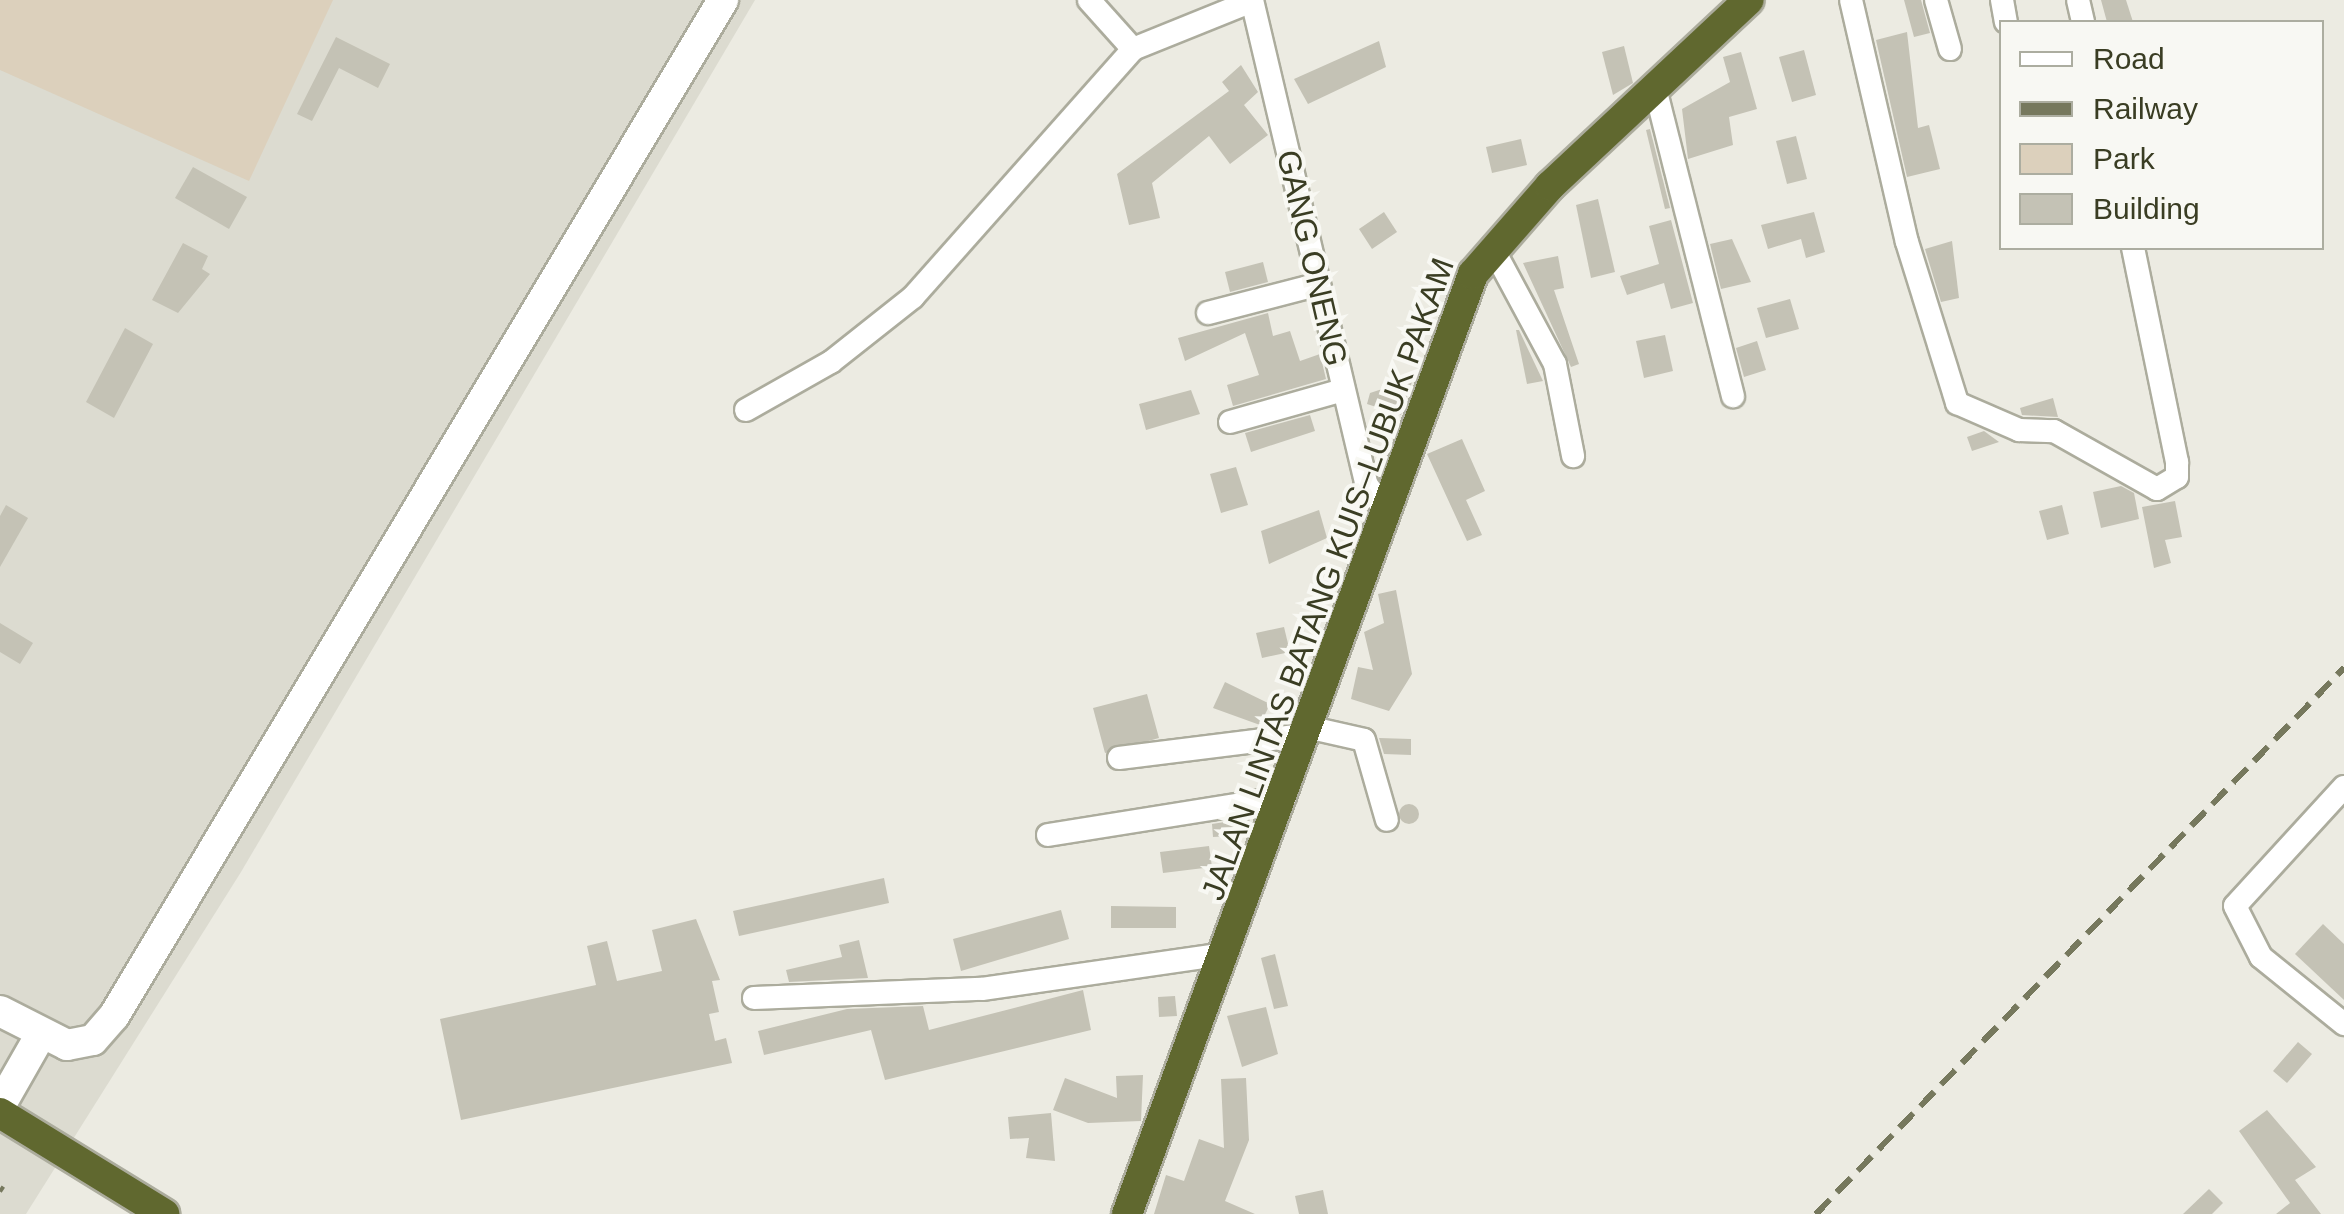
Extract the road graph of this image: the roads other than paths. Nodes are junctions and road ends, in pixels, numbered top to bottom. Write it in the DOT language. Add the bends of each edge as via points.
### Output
graph roads {
  1 [pos="723,0"];
  2 [pos="1090,0"];
  3 [pos="1252,0"];
  4 [pos="1750,0"];
  5 [pos="1852,0"];
  6 [pos="1936,0"];
  7 [pos="1133,49"];
  8 [pos="1950,49"];
  9 [pos="1654,88"];
  10 [pos="1492,248"];
  11 [pos="2134,250"];
  12 [pos="1316,285"];
  13 [pos="1208,313"];
  14 [pos="1343,390"];
  15 [pos="1732,396"];
  16 [pos="746,410"];
  17 [pos="1230,422"];
  18 [pos="1573,456"];
  19 [pos="1386,510"];
  20 [pos="1305,731"];
  21 [pos="1119,758"];
  22 [pos="2344,787"];
  23 [pos="1284,797"];
  24 [pos="1387,820"];
  25 [pos="1048,835"];
  26 [pos="1226,954"];
  27 [pos="754,998"];
  28 [pos="0,1010"];
  29 [pos="2344,1024"];
  30 [pos="41,1034"];
  31 [pos="0,1110"];
  32 [pos="164,1214"];
  33 [pos="1127,1214"];
  1 -- 30 [label="street" via="114,1016 80,1045"];
  2 -- 7 [label="street"];
  3 -- 7 [label="street"];
  3 -- 12 [label="street, GANG ONENG"];
  4 -- 9 [label="highway, JALAN LINTAS BATANG KUIS–LUBUK PAKAM"];
  5 -- 11 [label="street" via="1906,242 1957,403 2019,430 2054,431 2157,489 2176,477 2177,462"];
  6 -- 8 [label="street"];
  7 -- 16 [label="street" via="913,297 787,392"];
  9 -- 10 [label="highway, JALAN LINTAS BATANG KUIS–LUBUK PAKAM"];
  9 -- 15 [label="street"];
  10 -- 18 [label="street" via="1554,364"];
  10 -- 19 [label="highway, JALAN LINTAS BATANG KUIS–LUBUK PAKAM" via="1466,292"];
  12 -- 13 [label="street"];
  12 -- 14 [label="street, GANG ONENG"];
  14 -- 17 [label="street"];
  14 -- 19 [label="street, GANG ONENG" via="1366,484"];
  19 -- 20 [label="highway, JALAN LINTAS BATANG KUIS–LUBUK PAKAM"];
  20 -- 21 [label="street"];
  20 -- 23 [label="highway, JALAN LINTAS BATANG KUIS–LUBUK PAKAM"];
  20 -- 24 [label="street" via="1364,740"];
  22 -- 29 [label="street" via="2235,906 2261,958"];
  23 -- 25 [label="street"];
  23 -- 26 [label="highway, JALAN LINTAS BATANG KUIS–LUBUK PAKAM"];
  26 -- 27 [label="street" via="982,989"];
  26 -- 33 [label="highway, JALAN LINTAS BATANG KUIS–LUBUK PAKAM"];
  28 -- 30 [label="street"];
  30 -- 31 [label="street"];
  31 -- 32 [label="highway"];
}
